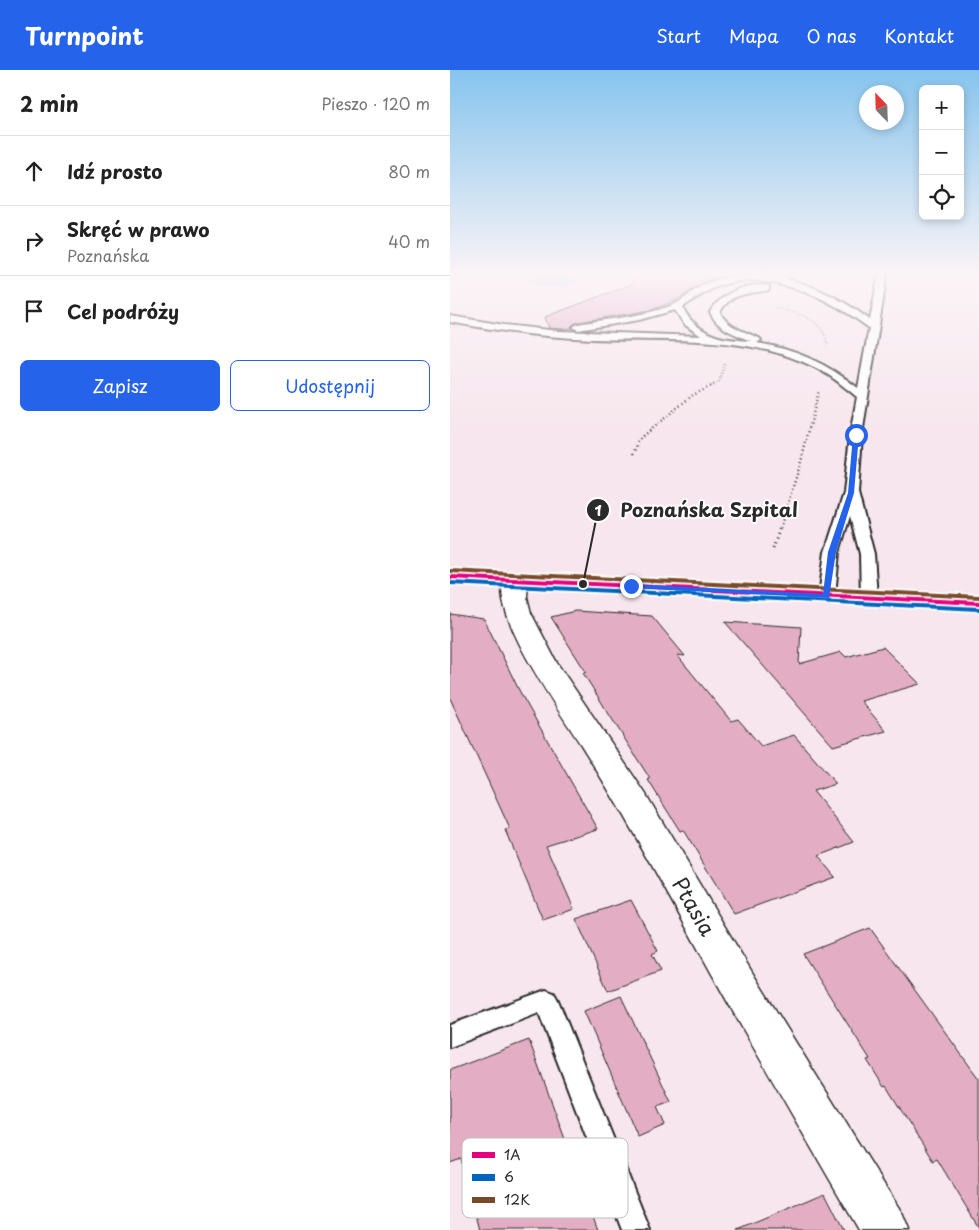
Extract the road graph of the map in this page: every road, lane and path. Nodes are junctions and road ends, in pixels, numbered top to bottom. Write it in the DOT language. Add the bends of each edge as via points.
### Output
graph roads {
  1 [pos="506,327"];
  2 [pos="572,327"];
  3 [pos="694,327"];
  4 [pos="733,327"];
  5 [pos="820,327"];
  6 [pos="858,327"];
  7 [pos="874,327"];
  8 [pos="532,331"];
  9 [pos="727,341"];
  10 [pos="871,342"];
  11 [pos="772,348"];
  12 [pos="825,368"];
  13 [pos="862,396"];
  14 [pos="634,454"];
  15 [pos="851,493"];
  16 [pos="774,549"];
  17 [pos="450,577"];
  18 [pos="515,580"];
  19 [pos="827,596"];
  20 [pos="869,598"];
  21 [pos="979,603"];
  22 [pos="450,1036"];
  23 [pos="600,1138"];
  24 [pos="628,1210"];
  25 [pos="636,1230"];
  26 [pos="885,1230"];
  1 -- 8 [label="lane"];
  2 -- 8 [label="lane"];
  3 -- 9 [label="lane"];
  4 -- 11 [label="lane"];
  5 -- 12 [label="path" via="828,344"];
  6 -- 10 [label="lane"];
  7 -- 10 [label="lane"];
  8 -- 9 [label="lane"];
  9 -- 11 [label="lane"];
  9 -- 14 [label="path" via="719,382 693,395 640,438"];
  10 -- 13 [label="lane"];
  11 -- 12 [label="lane"];
  12 -- 13 [label="lane"];
  12 -- 16 [label="path"];
  13 -- 15 [label="lane"];
  15 -- 19 [label="lane" via="832,552"];
  15 -- 20 [label="lane" via="867,554"];
  17 -- 18 [label="street"];
  18 -- 19 [label="street"];
  18 -- 26 [label="street, Ptasia" via="518,614 543,663 633,801 741,990"];
  19 -- 20 [label="street"];
  20 -- 21 [label="street"];
  22 -- 23 [label="lane" via="546,1000"];
  24 -- 25 [label="lane"];
}
